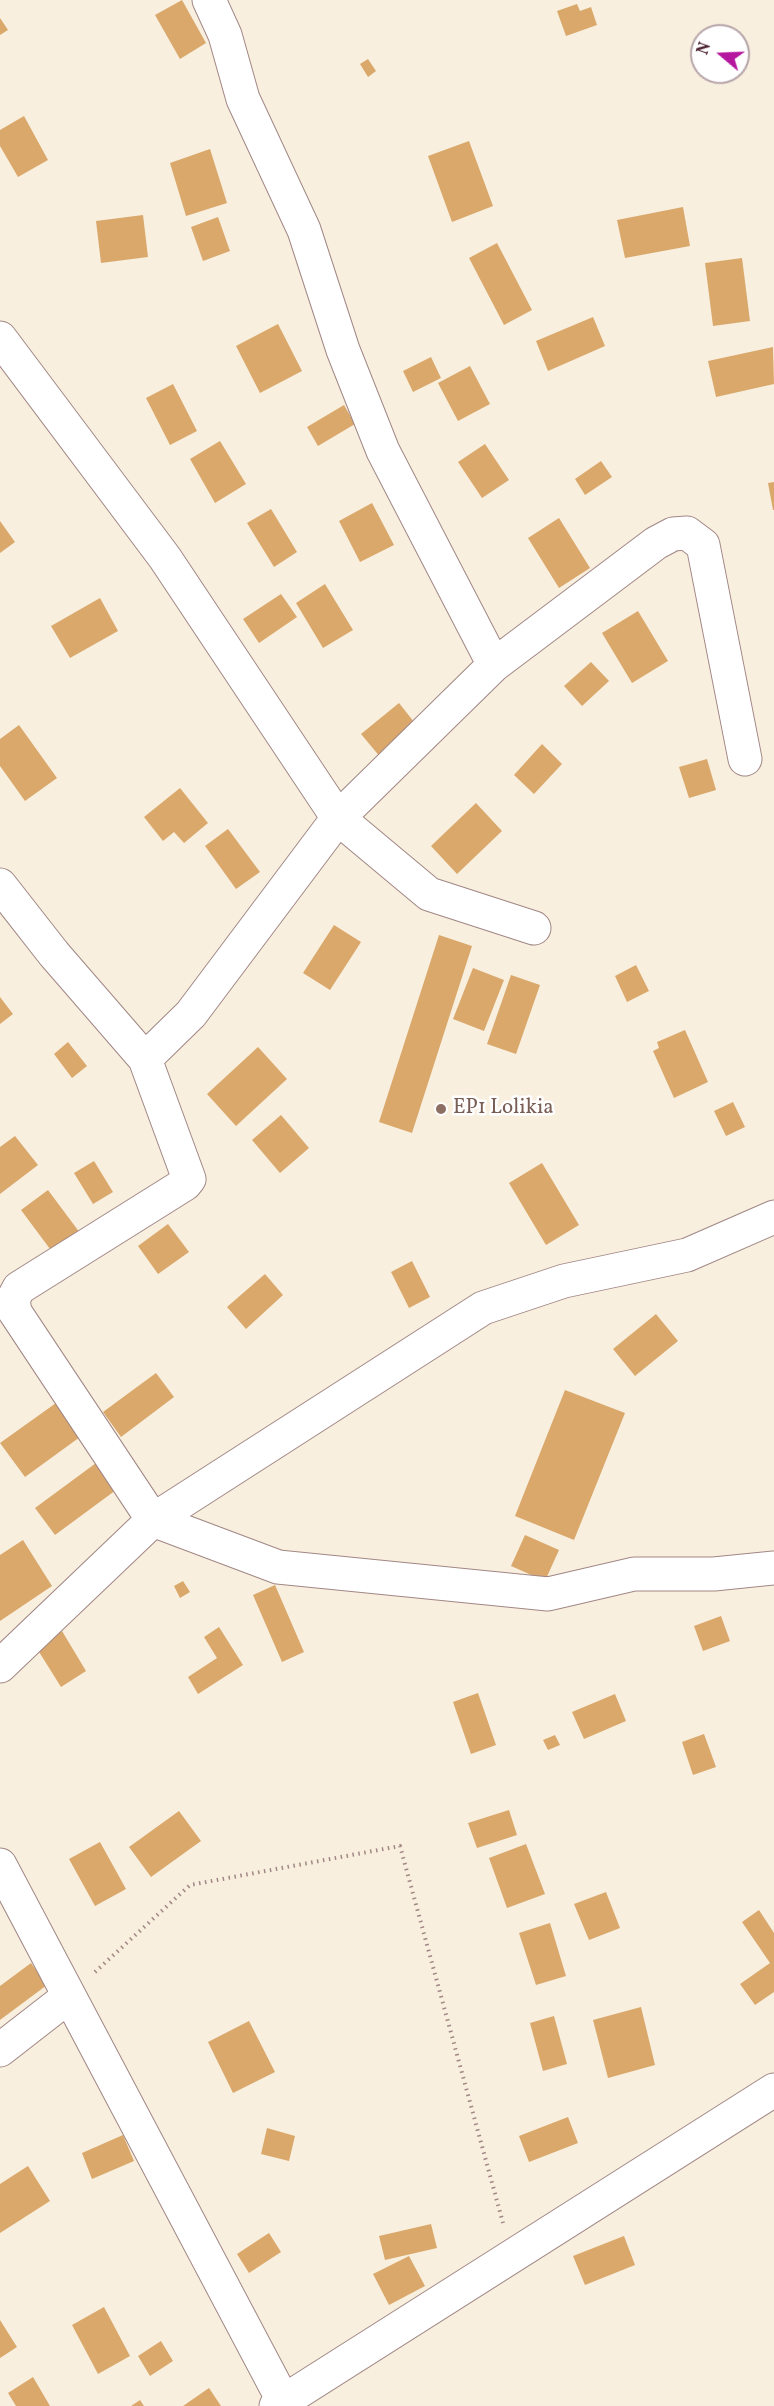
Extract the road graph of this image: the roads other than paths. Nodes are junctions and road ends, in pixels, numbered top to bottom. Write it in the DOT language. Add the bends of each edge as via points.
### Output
graph roads {
  1 [pos="209,0"];
  2 [pos="0,338"];
  3 [pos="494,665"];
  4 [pos="745,759"];
  5 [pos="338,818"];
  6 [pos="0,885"];
  7 [pos="534,927"];
  8 [pos="145,1059"];
  9 [pos="774,1217"];
  10 [pos="153,1520"];
  11 [pos="774,1568"];
  12 [pos="0,1666"];
  13 [pos="0,1865"];
  14 [pos="68,1997"];
  15 [pos="0,2050"];
  16 [pos="774,2090"];
  17 [pos="282,2404"];
  1 -- 3 [label="street" via="225,35 243,99 304,230 343,350 383,452"];
  2 -- 5 [label="street" via="165,558"];
  3 -- 4 [label="street" via="656,543 673,534 687,533 703,545"];
  3 -- 5 [label="street"];
  5 -- 7 [label="street" via="429,894"];
  5 -- 8 [label="street" via="191,1014"];
  6 -- 8 [label="street"];
  8 -- 10 [label="street" via="189,1179 19,1288 12,1299 15,1312"];
  9 -- 10 [label="street" via="687,1255 564,1281 483,1308"];
  10 -- 11 [label="street" via="278,1567 548,1594 634,1574 714,1574"];
  10 -- 12 [label="street"];
  13 -- 14 [label="street"];
  14 -- 15 [label="street"];
  14 -- 17 [label="street"];
  16 -- 17 [label="street"];
}
